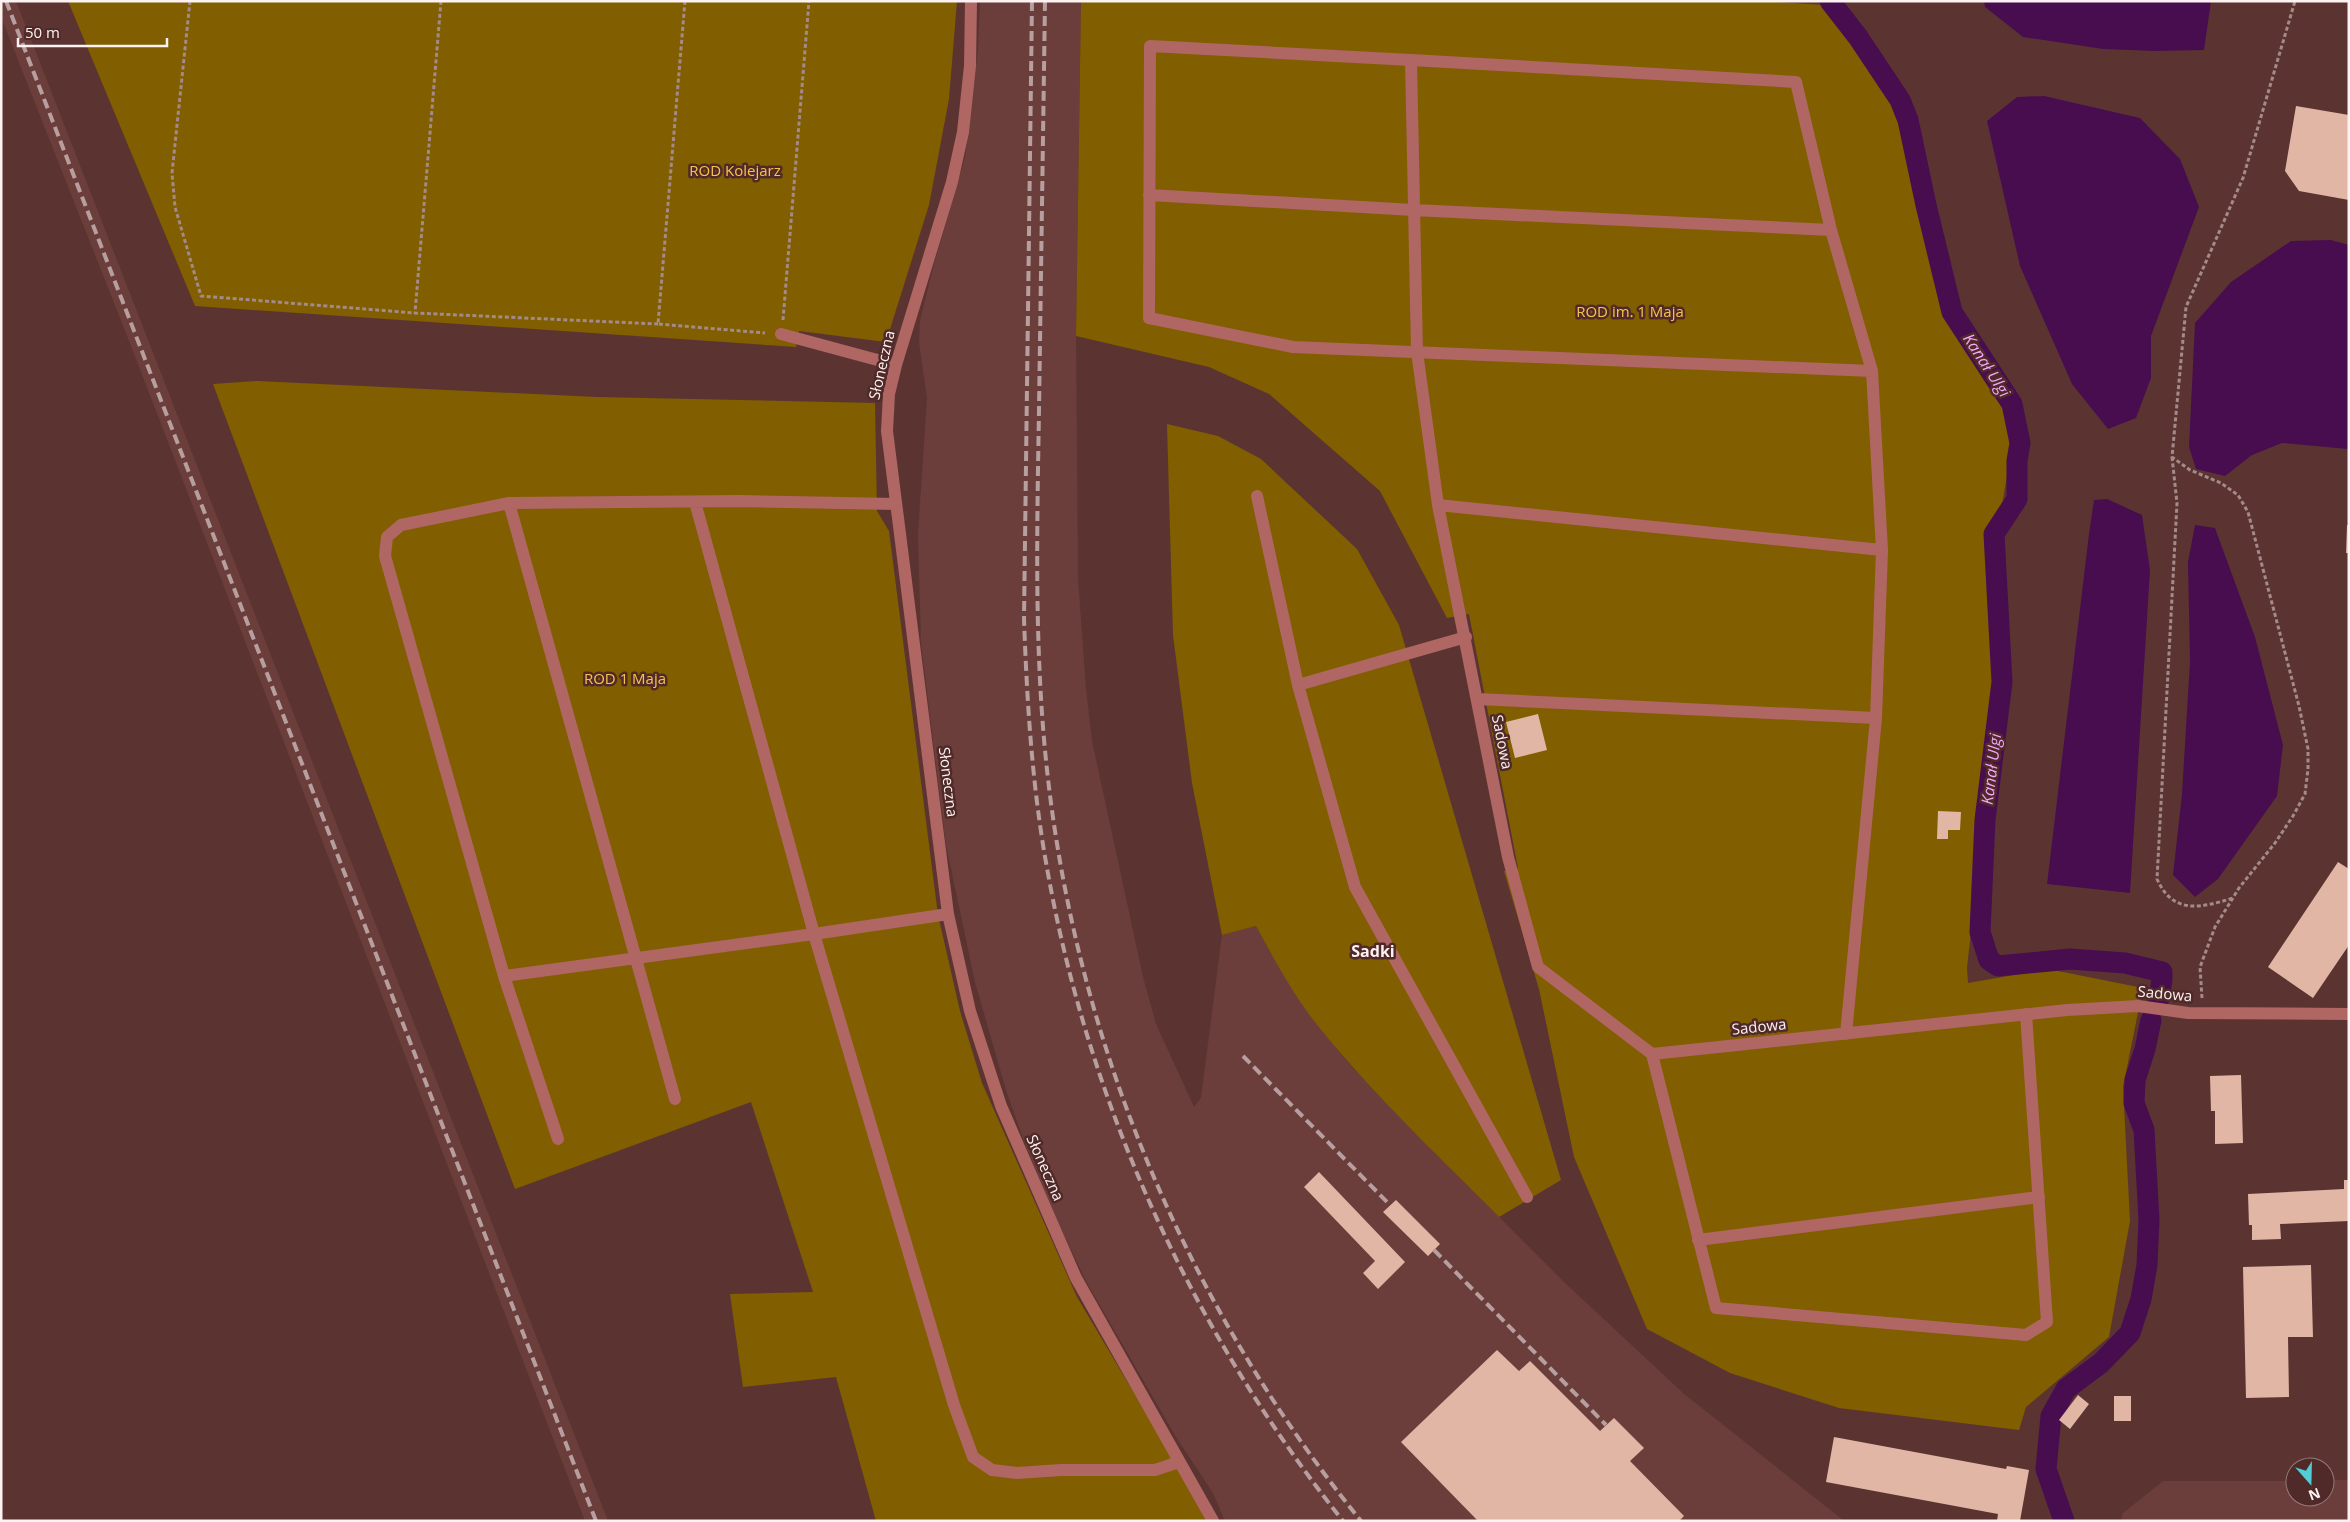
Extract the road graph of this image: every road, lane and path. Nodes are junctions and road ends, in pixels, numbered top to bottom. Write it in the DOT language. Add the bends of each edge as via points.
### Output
graph roads {
  1 [pos="190,1"];
  2 [pos="441,1"];
  3 [pos="685,1"];
  4 [pos="809,1"];
  5 [pos="972,1"];
  6 [pos="2295,1"];
  7 [pos="1411,60"];
  8 [pos="1149,194"];
  9 [pos="1414,210"];
  10 [pos="1831,230"];
  11 [pos="415,313"];
  12 [pos="658,324"];
  13 [pos="781,334"];
  14 [pos="1417,352"];
  15 [pos="896,365"];
  16 [pos="1872,372"];
  17 [pos="2172,457"];
  18 [pos="1258,496"];
  19 [pos="695,502"];
  20 [pos="509,503"];
  21 [pos="896,504"];
  22 [pos="1438,505"];
  23 [pos="1882,550"];
  24 [pos="1466,637"];
  25 [pos="1298,685"];
  26 [pos="1478,699"];
  27 [pos="1876,718"];
  28 [pos="2233,898"];
  29 [pos="948,914"];
  30 [pos="814,934"];
  31 [pos="638,958"];
  32 [pos="504,976"];
  33 [pos="2203,1013"];
  34 [pos="2026,1014"];
  35 [pos="2349,1014"];
  36 [pos="1846,1034"];
  37 [pos="1652,1054"];
  38 [pos="675,1099"];
  39 [pos="558,1139"];
  40 [pos="1527,1197"];
  41 [pos="2039,1197"];
  42 [pos="1698,1240"];
  43 [pos="1179,1462"];
  44 [pos="1213,1521"];
  1 -- 11 [label="path" via="172,173 175,207 201,296"];
  2 -- 11 [label="path"];
  3 -- 12 [label="path"];
  4 -- 13 [label="path"];
  5 -- 15 [label="street, Słoneczna" via="964,132"];
  6 -- 17 [label="path" via="2242,178 2186,307"];
  7 -- 8 [label="street" via="1150,46"];
  7 -- 9 [label="street, Sadowa"];
  7 -- 10 [label="street" via="1796,82"];
  8 -- 9 [label="street"];
  8 -- 14 [label="street" via="1149,318 1293,347"];
  9 -- 10 [label="street"];
  9 -- 14 [label="street, Sadowa"];
  10 -- 16 [label="street"];
  11 -- 12 [label="path"];
  12 -- 13 [label="path"];
  13 -- 15 [label="street"];
  14 -- 16 [label="street"];
  14 -- 22 [label="street, Sadowa"];
  15 -- 21 [label="street, Słoneczna" via="889,394 887,431"];
  16 -- 23 [label="street"];
  17 -- 28 [label="path" via="2238,495 2248,512 2308,749 2305,794 2275,842"];
  17 -- 28 [label="path" via="2177,503 2157,879 2163,892 2178,905 2215,904"];
  18 -- 25 [label="street"];
  19 -- 20 [label="street"];
  19 -- 21 [label="street"];
  19 -- 30 [label="street"];
  20 -- 31 [label="street"];
  20 -- 32 [label="street" via="401,525 388,537 386,556"];
  21 -- 29 [label="street, Słoneczna"];
  22 -- 23 [label="street"];
  22 -- 24 [label="street, Sadowa"];
  23 -- 27 [label="street"];
  24 -- 25 [label="street"];
  24 -- 26 [label="street, Sadowa"];
  25 -- 40 [label="street" via="1355,887"];
  26 -- 27 [label="street"];
  26 -- 37 [label="street, Sadowa" via="1508,857 1538,967"];
  27 -- 36 [label="street"];
  28 -- 33 [label="path" via="2215,927 2200,967"];
  29 -- 30 [label="street"];
  29 -- 43 [label="street, Słoneczna" via="970,1011 1000,1106 1076,1278"];
  30 -- 31 [label="street"];
  30 -- 43 [label="street" via="954,1405 973,1457 992,1470 1017,1473 1154,1470"];
  31 -- 32 [label="street"];
  31 -- 38 [label="street"];
  32 -- 39 [label="street"];
  33 -- 34 [label="street, Sadowa" via="2138,1006"];
  33 -- 35 [label="street, Sadowa"];
  34 -- 36 [label="street, Sadowa"];
  34 -- 41 [label="street"];
  36 -- 37 [label="street, Sadowa"];
  37 -- 42 [label="street"];
  41 -- 42 [label="street"];
  41 -- 42 [label="street" via="2047,1322 2026,1335 1716,1308"];
  43 -- 44 [label="street, Słoneczna"];
}
